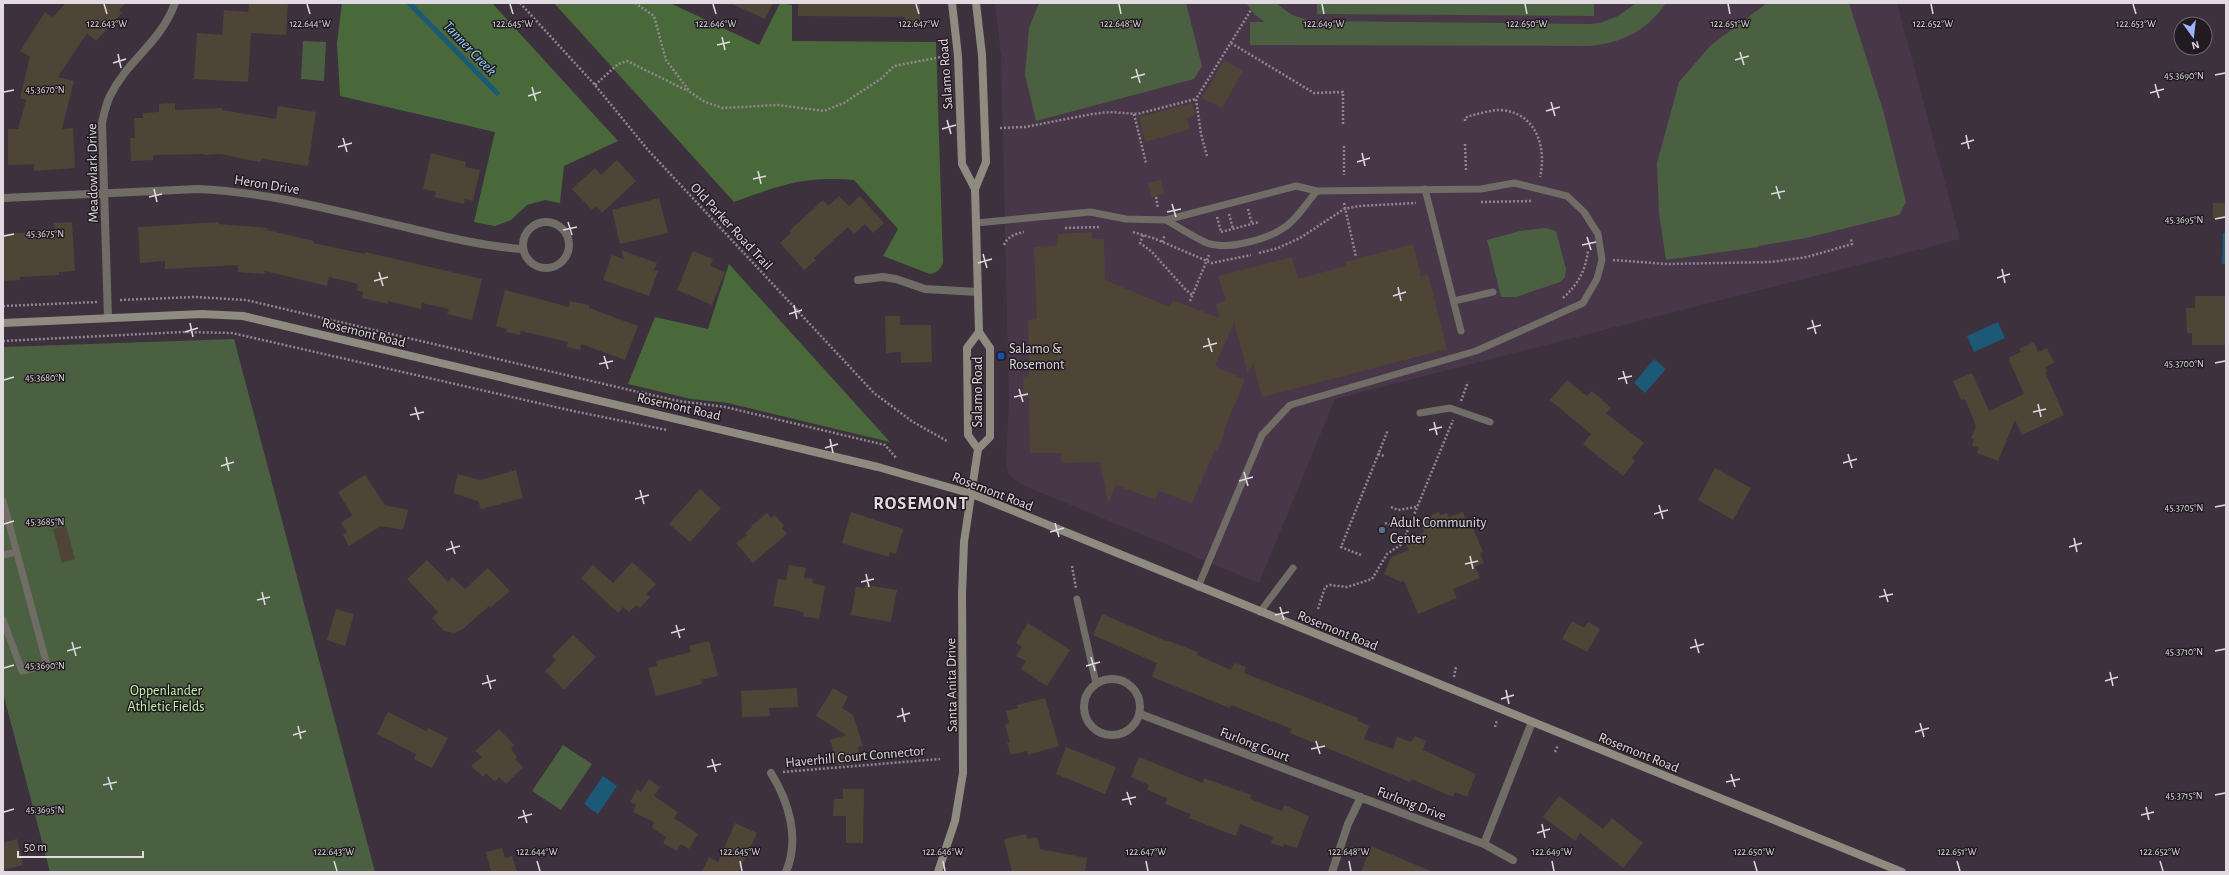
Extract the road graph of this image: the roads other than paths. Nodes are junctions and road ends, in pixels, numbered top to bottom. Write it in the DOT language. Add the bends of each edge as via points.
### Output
graph roads {
  1 [pos="175,3"];
  2 [pos="952,3"];
  3 [pos="976,3"];
  4 [pos="975,189"];
  5 [pos="1425,189"];
  6 [pos="1317,191"];
  7 [pos="105,194"];
  8 [pos="3,198"];
  9 [pos="1166,220"];
  10 [pos="976,223"];
  11 [pos="522,249"];
  12 [pos="858,280"];
  13 [pos="978,292"];
  14 [pos="1493,292"];
  15 [pos="1454,301"];
  16 [pos="108,318"];
  17 [pos="3,323"];
  18 [pos="1462,331"];
  19 [pos="979,332"];
  20 [pos="1420,413"];
  21 [pos="1490,422"];
  22 [pos="978,449"];
  23 [pos="972,494"];
  24 [pos="3,501"];
  25 [pos="16,552"];
  26 [pos="3,555"];
  27 [pos="1293,568"];
  28 [pos="1198,587"];
  29 [pos="1077,599"];
  30 [pos="1260,612"];
  31 [pos="3,620"];
  32 [pos="1096,683"];
  33 [pos="1140,714"];
  34 [pos="1532,722"];
  35 [pos="771,773"];
  36 [pos="1361,798"];
  37 [pos="1484,844"];
  38 [pos="1513,860"];
  39 [pos="786,872"];
  40 [pos="938,872"];
  41 [pos="1332,872"];
  42 [pos="1902,872"];
  1 -- 7 [label="street, Meadowlark Drive" via="169,19 159,34 125,71 110,96 102,123"];
  2 -- 4 [label="main road, Salamo Road" via="958,56 962,164"];
  3 -- 4 [label="main road, Salamo Road" via="982,55 986,162"];
  4 -- 10 [label="main road, Salamo Road"];
  5 -- 6 [label="lane"];
  5 -- 15 [label="lane"];
  5 -- 28 [label="lane" via="1481,189 1514,184 1567,196 1584,212 1598,234 1602,260 1597,279 1583,302 1476,351 1290,406 1262,435"];
  6 -- 9 [label="lane" via="1296,186"];
  6 -- 9 [label="lane" via="1291,223 1276,233 1235,246 1207,243"];
  7 -- 8 [label="street, Heron Drive"];
  7 -- 11 [label="street, Heron Drive" via="198,190 254,194 281,198 479,245"];
  7 -- 16 [label="street, Meadowlark Drive"];
  9 -- 10 [label="lane" via="1126,219 1090,212"];
  10 -- 13 [label="main road, Salamo Road"];
  11 -- 11 [label="street" via="524,235 545,221 554,222 563,228 569,238 570,249 566,258 549,268 534,265"];
  12 -- 13 [label="street" via="883,277 925,289"];
  13 -- 19 [label="main road, Salamo Road"];
  14 -- 15 [label="lane"];
  15 -- 18 [label="lane"];
  16 -- 17 [label="main road, Rosemont Road"];
  16 -- 23 [label="main road, Rosemont Road" via="213,314 255,319 858,462"];
  19 -- 22 [label="main road, Salamo Road" via="967,348 968,434"];
  19 -- 22 [label="main road, Salamo Road" via="990,348 991,408 990,437"];
  20 -- 21 [label="lane" via="1450,408"];
  22 -- 23 [label="main road"];
  23 -- 28 [label="main road, Rosemont Road"];
  23 -- 40 [label="main road, Santa Anita Drive" via="963,566 963,773 955,821"];
  24 -- 25 [label="lane"];
  25 -- 26 [label="lane"];
  25 -- 31 [label="lane" via="47,665 22,671"];
  27 -- 30 [label="lane"];
  28 -- 30 [label="main road, Rosemont Road"];
  29 -- 32 [label="lane"];
  30 -- 34 [label="main road, Rosemont Road"];
  32 -- 33 [label="street" via="1108,679 1126,681 1138,696"];
  32 -- 33 [label="street" via="1084,700 1084,712 1091,727 1110,735 1120,734 1136,723"];
  33 -- 36 [label="street, Furlong Court"];
  34 -- 37 [label="street"];
  34 -- 42 [label="main road, Rosemont Road"];
  35 -- 39 [label="street" via="784,793 792,833"];
  36 -- 37 [label="street, Furlong Drive"];
  36 -- 41 [label="street, Furlong Drive" via="1348,824"];
  37 -- 38 [label="street, Furlong Drive"];
}
